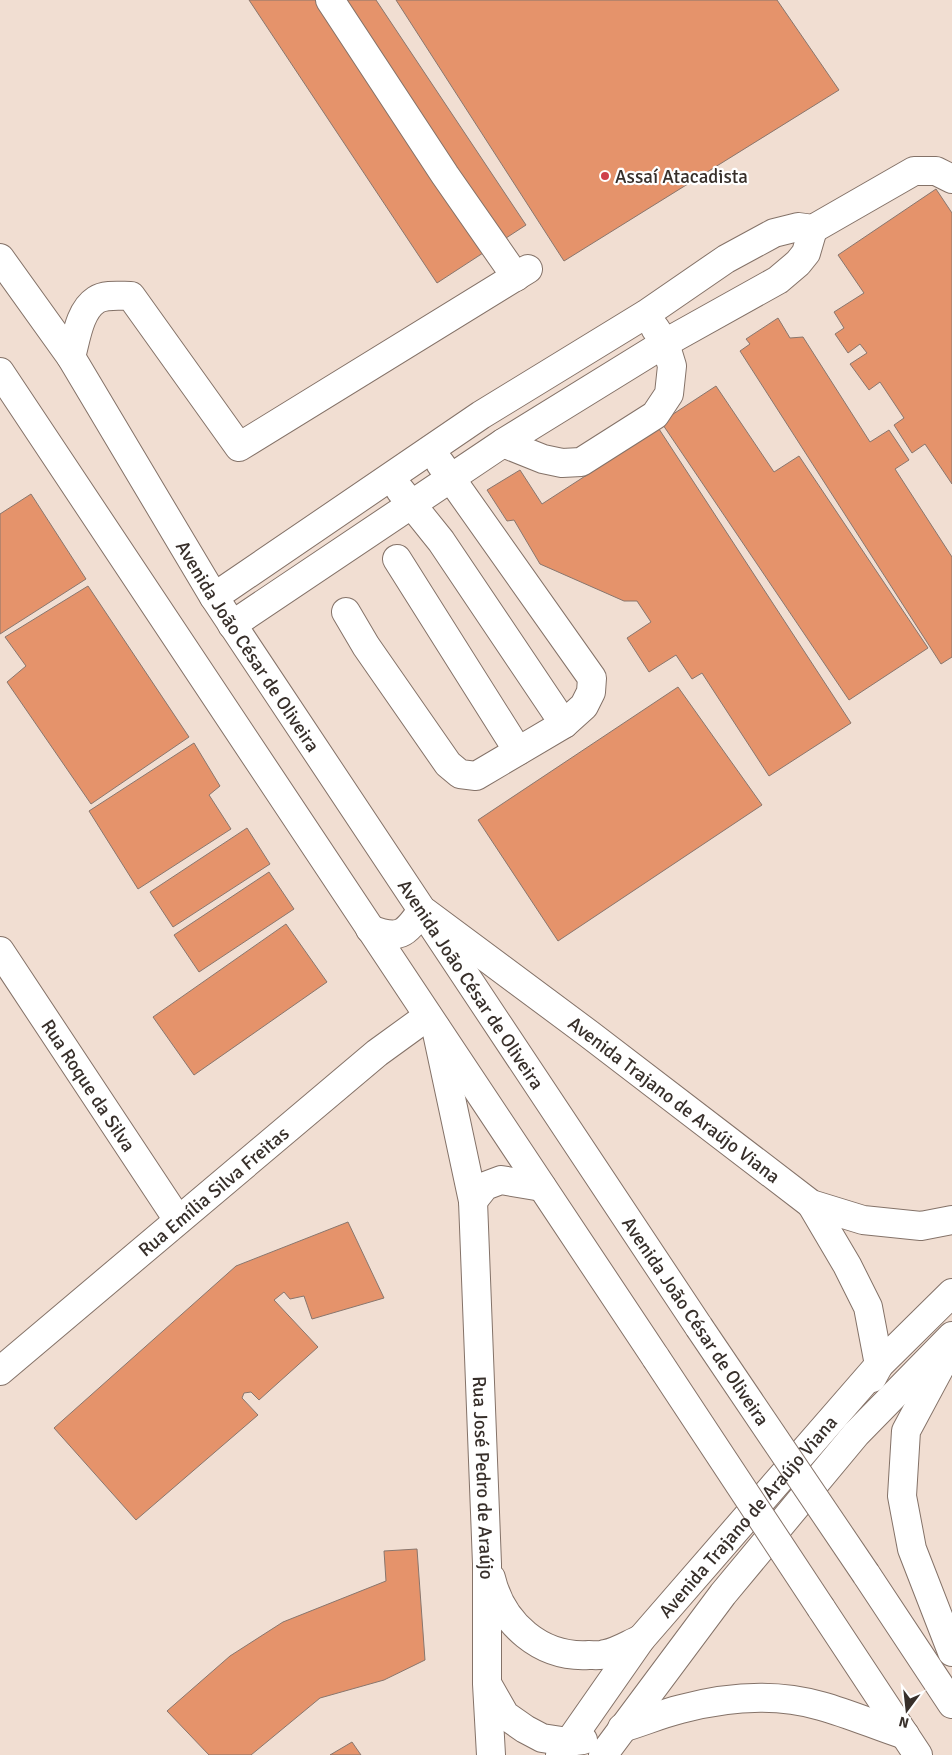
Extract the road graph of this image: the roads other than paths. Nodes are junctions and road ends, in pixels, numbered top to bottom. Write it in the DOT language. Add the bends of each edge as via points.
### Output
graph roads {
  1 [pos="330,0"];
  2 [pos="952,180"];
  3 [pos="814,229"];
  4 [pos="0,258"];
  5 [pos="646,314"];
  6 [pos="664,343"];
  7 [pos="71,358"];
  8 [pos="0,372"];
  9 [pos="503,443"];
  10 [pos="430,450"];
  11 [pos="390,478"];
  12 [pos="452,478"];
  13 [pos="412,505"];
  14 [pos="397,559"];
  15 [pos="214,598"];
  16 [pos="346,612"];
  17 [pos="232,625"];
  18 [pos="564,724"];
  19 [pos="518,751"];
  20 [pos="422,910"];
  21 [pos="370,929"];
  22 [pos="0,950"];
  23 [pos="432,1022"];
  24 [pos="542,1187"];
  25 [pos="473,1201"];
  26 [pos="810,1204"];
  27 [pos="178,1220"];
  28 [pos="952,1220"];
  29 [pos="952,1293"];
  30 [pos="952,1336"];
  31 [pos="952,1345"];
  32 [pos="880,1365"];
  33 [pos="0,1371"];
  34 [pos="794,1508"];
  35 [pos="487,1564"];
  36 [pos="641,1639"];
  37 [pos="952,1652"];
  38 [pos="487,1684"];
  39 [pos="952,1704"];
  40 [pos="622,1728"];
  41 [pos="911,1745"];
  42 [pos="564,1748"];
  43 [pos="490,1753"];
  44 [pos="603,1755"];
  1 -- 7 [label="street" via="445,175 522,273 239,447 131,296 96,300 80,324"];
  2 -- 3 [label="street" via="936,171 914,172"];
  3 -- 5 [label="street" via="798,227 774,233 726,259"];
  3 -- 6 [label="street" via="806,253 778,280"];
  4 -- 7 [label="street, Avenida João César de Oliveira"];
  5 -- 6 [label="street"];
  5 -- 10 [label="street"];
  6 -- 9 [label="street"];
  6 -- 9 [label="street" via="672,366 668,394 655,415 581,462 543,459"];
  7 -- 15 [label="street, Avenida João César de Oliveira"];
  8 -- 21 [label="street"];
  9 -- 12 [label="street"];
  10 -- 11 [label="street"];
  10 -- 12 [label="street"];
  11 -- 13 [label="street"];
  11 -- 15 [label="street"];
  12 -- 13 [label="street"];
  12 -- 18 [label="street" via="592,678 591,692 584,706"];
  13 -- 17 [label="street"];
  13 -- 18 [label="street" via="442,541"];
  14 -- 19 [label="street"];
  15 -- 17 [label="street, Avenida João César de Oliveira"];
  16 -- 19 [label="street" via="448,764 460,774 476,776"];
  17 -- 20 [label="street, Avenida João César de Oliveira"];
  18 -- 19 [label="street"];
  20 -- 21 [label="street" via="405,931 389,936"];
  20 -- 26 [label="street, Avenida Trajano de Araújo Viana"];
  20 -- 39 [label="street, Avenida João César de Oliveira, bridge"];
  21 -- 23 [label="street"];
  22 -- 27 [label="street, Rua Roque da Silva"];
  23 -- 24 [label="street"];
  23 -- 25 [label="street, Rua José Pedro de Araújo"];
  23 -- 27 [label="street, Rua Emília Silva Freitas" via="377,1053"];
  24 -- 25 [label="street" via="501,1180 484,1186"];
  24 -- 41 [label="street, bridge"];
  25 -- 35 [label="street, Rua José Pedro de Araújo"];
  26 -- 28 [label="street, Avenida Trajano de Araújo Viana" via="863,1220 921,1226"];
  26 -- 32 [label="street" via="847,1264 868,1307"];
  27 -- 33 [label="street, Rua Emília Silva Freitas"];
  29 -- 32 [label="street, Avenida Trajano de Araújo Viana"];
  30 -- 34 [label="street, Avenida Trajano de Araújo Viana" via="856,1434"];
  31 -- 37 [label="street" via="906,1430 902,1496 912,1549"];
  32 -- 34 [label="street"];
  32 -- 36 [label="street, Avenida Trajano de Araújo Viana"];
  34 -- 40 [label="street, Avenida Trajano de Araújo Viana" via="723,1594"];
  35 -- 36 [label="street" via="492,1585 513,1623 530,1640 552,1651 578,1656 605,1654"];
  35 -- 38 [label="street, Rua José Pedro de Araújo"];
  36 -- 42 [label="street, Avenida Trajano de Araújo Viana"];
  38 -- 42 [label="street" via="505,1715"];
  38 -- 43 [label="street, Rua José Pedro de Araújo"];
  40 -- 41 [label="street" via="679,1709 736,1698 766,1698 821,1706"];
  40 -- 42 [label="street"];
  40 -- 44 [label="street, Avenida Trajano de Araújo Viana"];
}
